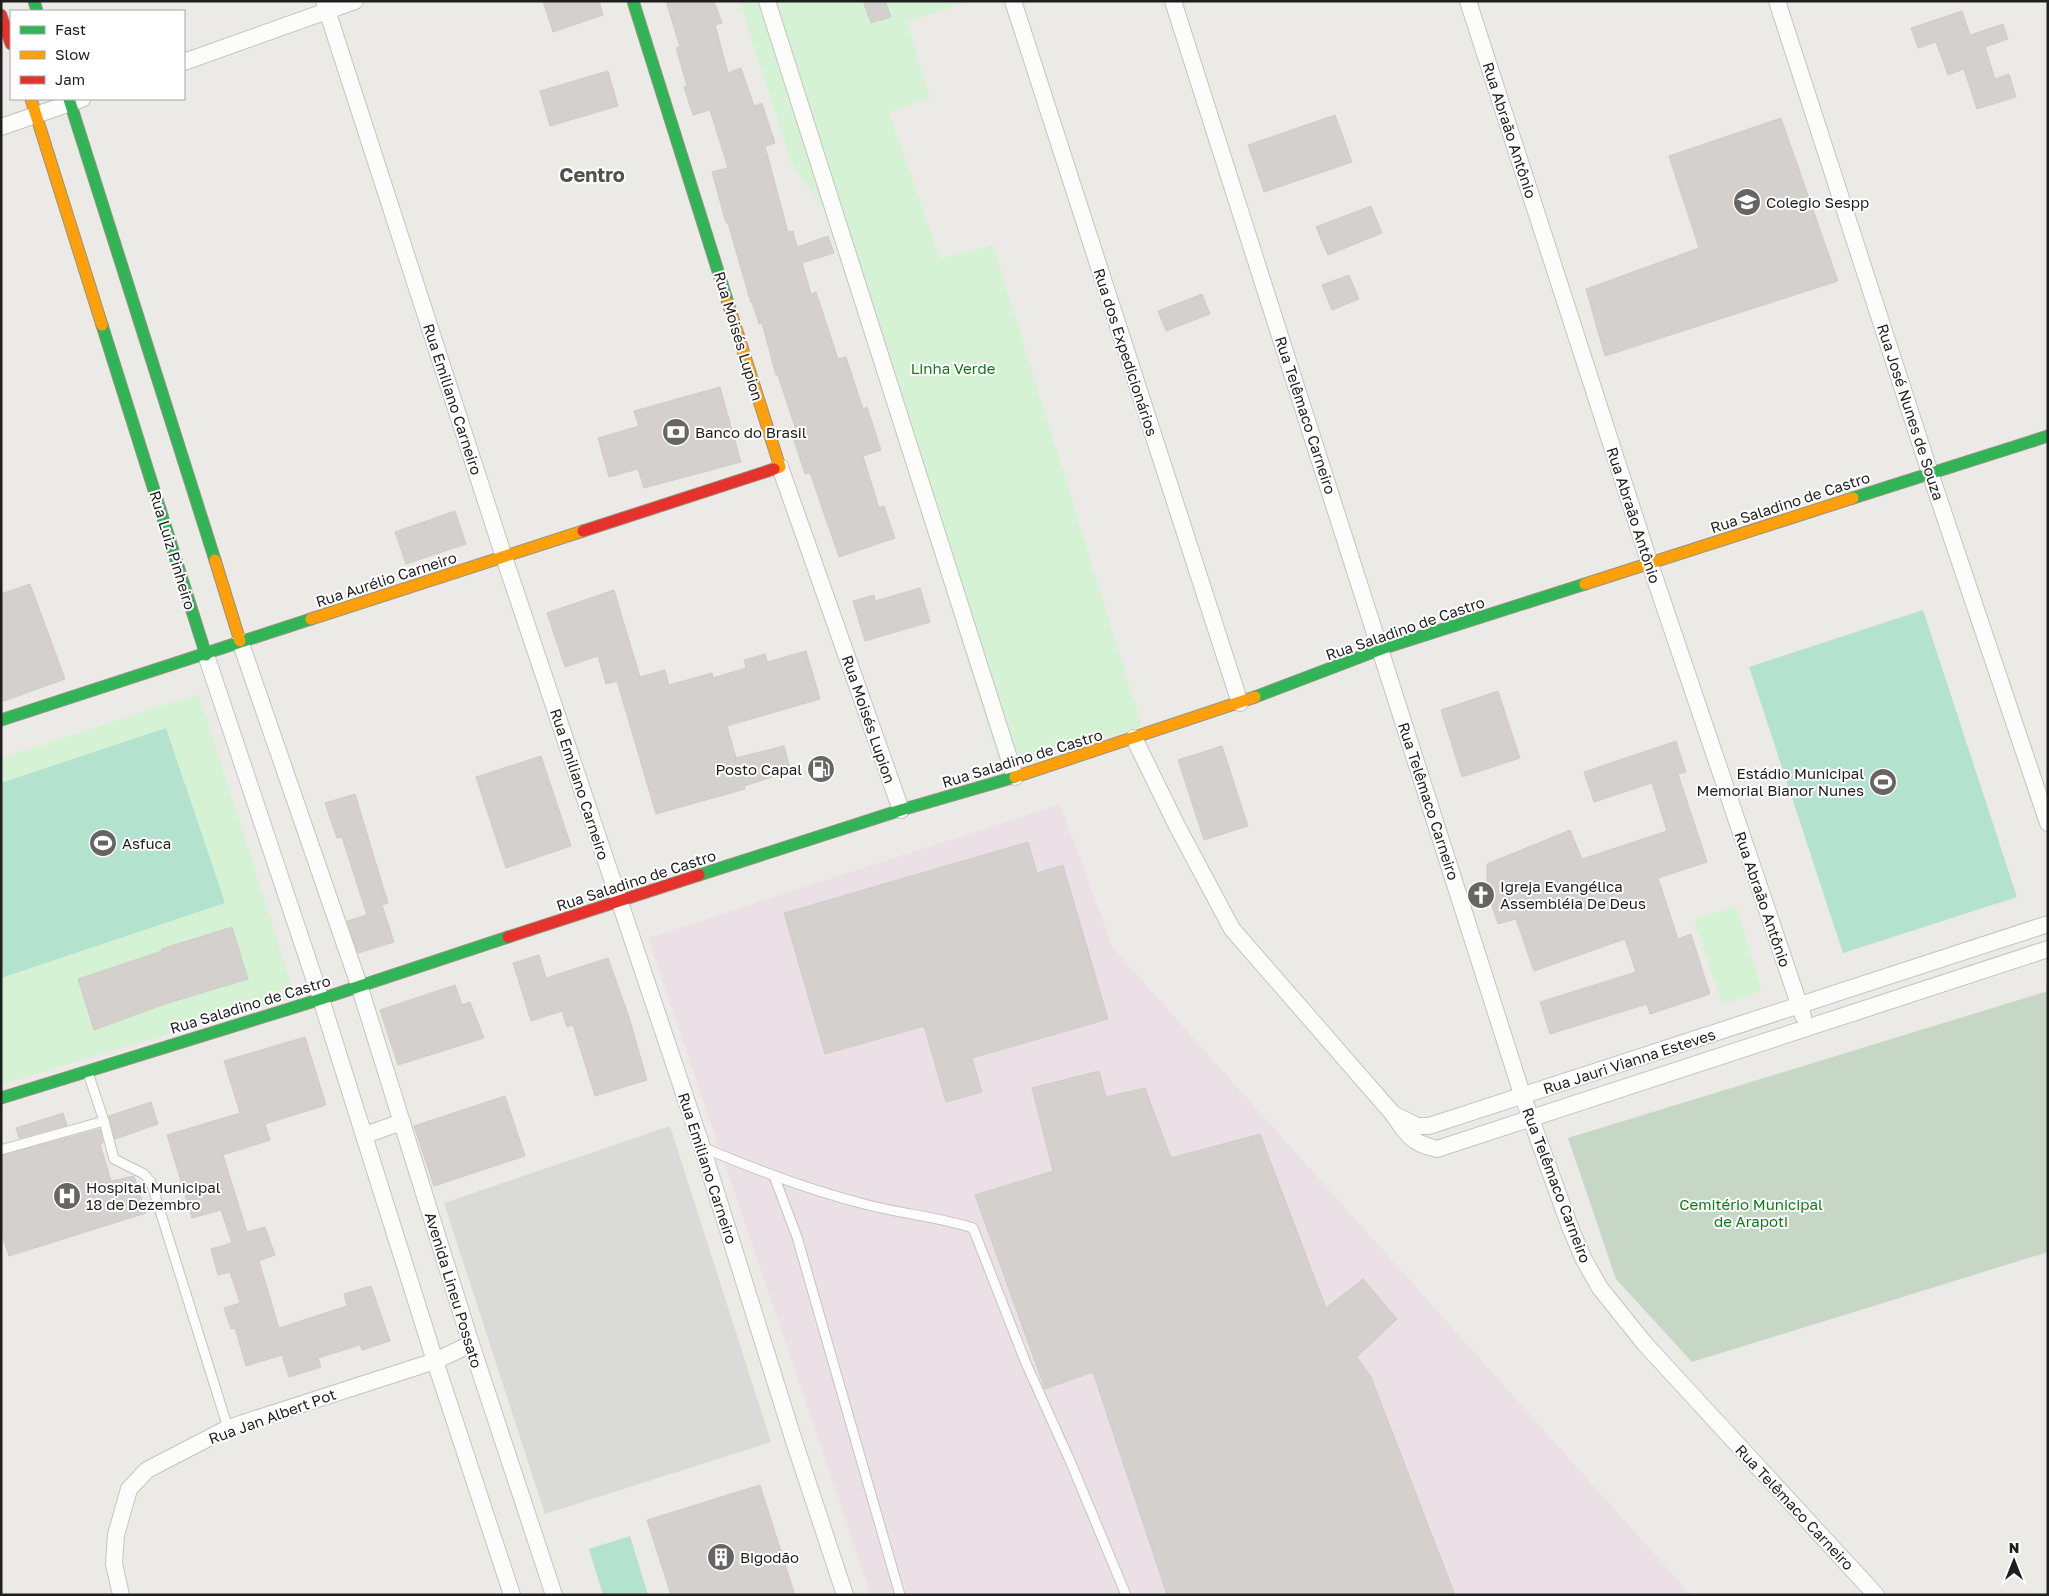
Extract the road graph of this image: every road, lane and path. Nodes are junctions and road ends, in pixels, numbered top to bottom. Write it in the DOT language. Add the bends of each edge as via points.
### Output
graph roads {
  1 [pos="356,1"];
  2 [pos="634,1"];
  3 [pos="767,1"];
  4 [pos="1013,1"];
  5 [pos="1173,1"];
  6 [pos="1468,1"];
  7 [pos="1777,1"];
  8 [pos="326,6"];
  9 [pos="1,15"];
  10 [pos="10,41"];
  11 [pos="185,62"];
  12 [pos="30,100"];
  13 [pos="73,100"];
  14 [pos="36,116"];
  15 [pos="1,127"];
  16 [pos="2048,436"];
  17 [pos="780,467"];
  18 [pos="1930,473"];
  19 [pos="504,556"];
  20 [pos="1650,564"];
  21 [pos="240,641"];
  22 [pos="1381,649"];
  23 [pos="206,655"];
  24 [pos="1240,702"];
  25 [pos="1,720"];
  26 [pos="1134,738"];
  27 [pos="1015,777"];
  28 [pos="902,810"];
  29 [pos="2048,822"];
  30 [pos="619,902"];
  31 [pos="2048,924"];
  32 [pos="2048,949"];
  33 [pos="359,985"];
  34 [pos="322,1000"];
  35 [pos="1800,1007"];
  36 [pos="1806,1028"];
  37 [pos="88,1070"];
  38 [pos="1522,1094"];
  39 [pos="1,1098"];
  40 [pos="1393,1114"];
  41 [pos="1531,1119"];
  42 [pos="104,1121"];
  43 [pos="402,1122"];
  44 [pos="365,1135"];
  45 [pos="702,1148"];
  46 [pos="1,1150"];
  47 [pos="774,1176"];
  48 [pos="471,1344"];
  49 [pos="435,1361"];
  50 [pos="228,1428"];
  51 [pos="121,1595"];
  52 [pos="512,1595"];
  53 [pos="554,1595"];
  54 [pos="845,1595"];
  55 [pos="900,1595"];
  56 [pos="1126,1595"];
  57 [pos="1876,1595"];
  1 -- 8 [label="street"];
  2 -- 17 [label="street, Rua Moisés Lupion"];
  3 -- 27 [label="street"];
  4 -- 24 [label="street, Rua dos Expedicionários"];
  5 -- 22 [label="street, Rua Telêmaco Carneiro"];
  6 -- 20 [label="street, Rua Abraão Antônio"];
  7 -- 18 [label="street, Rua José Nunes de Souza"];
  8 -- 11 [label="street"];
  8 -- 19 [label="street, Rua Emiliano Carneiro"];
  9 -- 10 [label="street"];
  12 -- 14 [label="street, Rua Luiz Pinheiro"];
  13 -- 14 [label="street"];
  13 -- 21 [label="street"];
  14 -- 15 [label="street"];
  14 -- 23 [label="street, Rua Luiz Pinheiro"];
  16 -- 18 [label="street, Rua Saladino de Castro"];
  17 -- 19 [label="street, Rua Aurélio Carneiro"];
  17 -- 28 [label="street, Rua Moisés Lupion"];
  18 -- 20 [label="street, Rua Saladino de Castro"];
  18 -- 29 [label="street, Rua José Nunes de Souza"];
  19 -- 21 [label="street, Rua Aurélio Carneiro"];
  19 -- 30 [label="street, Rua Emiliano Carneiro"];
  20 -- 22 [label="street, Rua Saladino de Castro"];
  20 -- 35 [label="street, Rua Abraão Antônio"];
  21 -- 23 [label="street, Rua Aurélio Carneiro"];
  21 -- 33 [label="street"];
  22 -- 24 [label="street, Rua Saladino de Castro"];
  22 -- 38 [label="street, Rua Telêmaco Carneiro"];
  23 -- 25 [label="street, Rua Aurélio Carneiro"];
  23 -- 34 [label="street, Rua Luiz Pinheiro"];
  24 -- 26 [label="street, Rua Saladino de Castro"];
  26 -- 27 [label="street, Rua Saladino de Castro"];
  26 -- 40 [label="street" via="1232,929"];
  27 -- 28 [label="street, Rua Saladino de Castro"];
  28 -- 30 [label="street, Rua Saladino de Castro"];
  30 -- 33 [label="street, Rua Saladino de Castro"];
  30 -- 45 [label="street, Rua Emiliano Carneiro"];
  31 -- 35 [label="street, Rua Jauri Vianna Esteves"];
  32 -- 36 [label="street, Rua Jauri Vianna Esteves"];
  33 -- 34 [label="street, Rua Saladino de Castro"];
  33 -- 43 [label="street, Avenida Lineu Possato"];
  34 -- 37 [label="street, Rua Saladino de Castro"];
  34 -- 44 [label="street"];
  35 -- 36 [label="street, Rua Abraão Antônio"];
  35 -- 38 [label="street, Rua Jauri Vianna Esteves"];
  36 -- 41 [label="street, Rua Jauri Vianna Esteves"];
  37 -- 39 [label="street, Rua Saladino de Castro"];
  37 -- 42 [label="lane"];
  38 -- 40 [label="street, Rua Jauri Vianna Esteves" via="1429,1126 1417,1126"];
  38 -- 41 [label="street, Rua Telêmaco Carneiro"];
  40 -- 41 [label="street, Rua Jauri Vianna Esteves" via="1419,1145 1437,1149"];
  41 -- 57 [label="street, Rua Telêmaco Carneiro" via="1570,1227 1600,1288 1645,1344"];
  42 -- 46 [label="lane"];
  42 -- 50 [label="lane" via="114,1160 144,1174 151,1182"];
  43 -- 44 [label="street"];
  43 -- 48 [label="street, Avenida Lineu Possato"];
  44 -- 49 [label="street"];
  45 -- 47 [label="lane"];
  45 -- 54 [label="street, Rua Emiliano Carneiro"];
  47 -- 55 [label="lane" via="797,1237"];
  47 -- 56 [label="lane" via="869,1205 945,1219 973,1228 1025,1361"];
  48 -- 49 [label="street, Rua Jan Albert Pot"];
  48 -- 53 [label="street, Avenida Lineu Possato"];
  49 -- 50 [label="street, Rua Jan Albert Pot"];
  49 -- 52 [label="street"];
  50 -- 51 [label="street, Rua Jan Albert Pot" via="147,1470 129,1488 116,1535 114,1564"];
}
